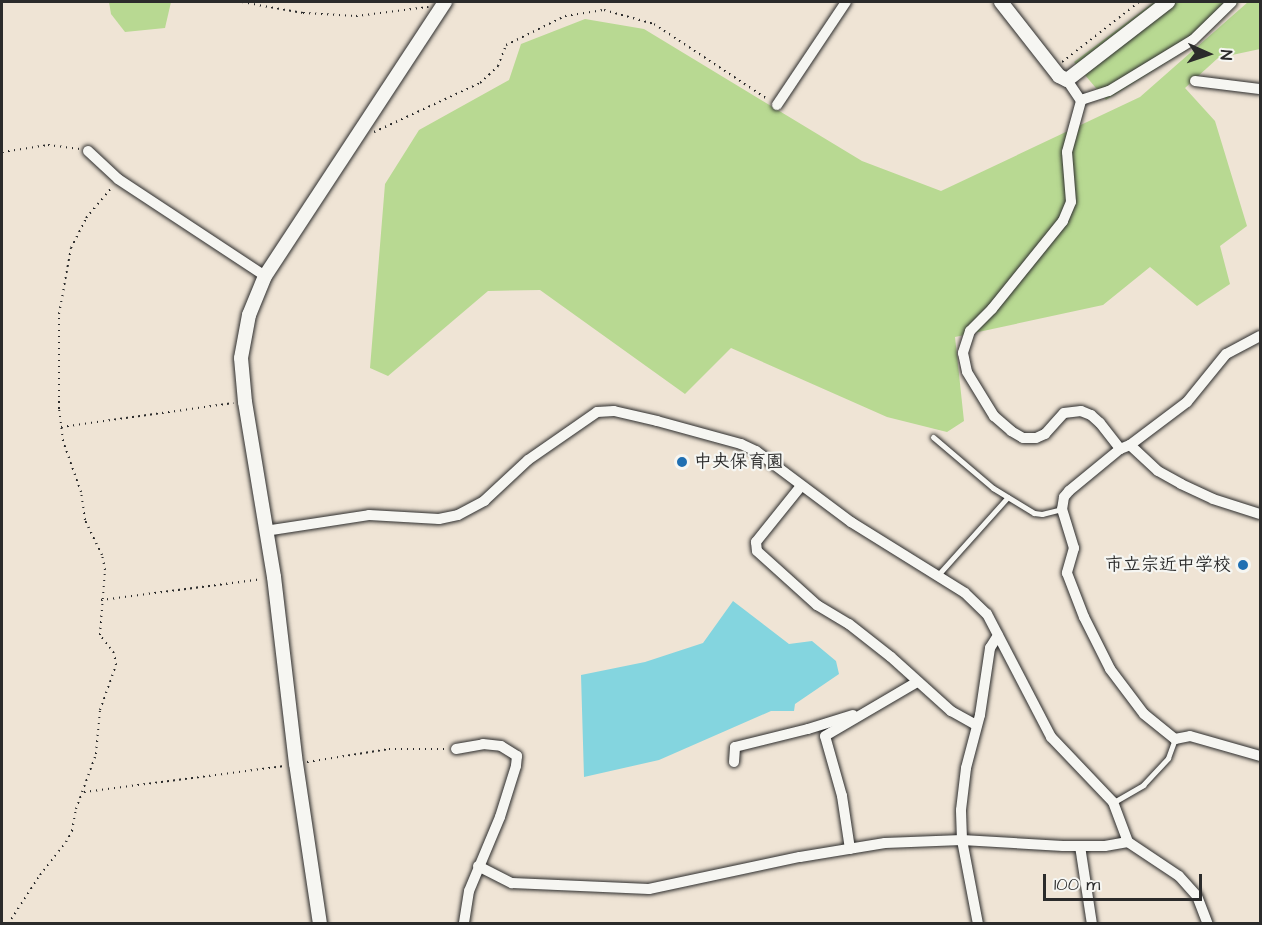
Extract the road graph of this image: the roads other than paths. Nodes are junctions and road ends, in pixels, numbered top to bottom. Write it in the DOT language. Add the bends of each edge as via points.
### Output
graph roads {
  1 [pos="846,2"];
  2 [pos="1000,2"];
  3 [pos="1168,2"];
  4 [pos="1232,2"];
  5 [pos="444,3"];
  6 [pos="1067,80"];
  7 [pos="1195,81"];
  8 [pos="1260,89"];
  9 [pos="1081,100"];
  10 [pos="777,105"];
  11 [pos="88,151"];
  12 [pos="265,276"];
  13 [pos="1260,336"];
  14 [pos="933,437"];
  15 [pos="1125,447"];
  16 [pos="801,486"];
  17 [pos="1008,497"];
  18 [pos="1062,509"];
  19 [pos="1260,514"];
  20 [pos="265,531"];
  21 [pos="938,576"];
  22 [pos="998,635"];
  23 [pos="917,682"];
  24 [pos="866,712"];
  25 [pos="976,725"];
  26 [pos="1175,739"];
  27 [pos="456,749"];
  28 [pos="1260,756"];
  29 [pos="734,762"];
  30 [pos="1113,802"];
  31 [pos="963,840"];
  32 [pos="1128,842"];
  33 [pos="1080,846"];
  34 [pos="850,849"];
  35 [pos="478,866"];
  36 [pos="320,924"];
  37 [pos="464,924"];
  38 [pos="978,924"];
  39 [pos="1092,924"];
  40 [pos="1208,924"];
  1 -- 10 [label="street"];
  2 -- 6 [label="street" via="1053,69"];
  3 -- 6 [label="street"];
  4 -- 9 [label="street" via="1193,40 1109,91"];
  5 -- 12 [label="street"];
  6 -- 9 [label="street"];
  7 -- 8 [label="street"];
  9 -- 15 [label="street" via="1067,152 1072,189 1063,221 970,331 963,353 967,372 994,417 1023,438 1045,434 1064,413 1081,411 1091,415"];
  11 -- 12 [label="street" via="118,180"];
  12 -- 20 [label="street" via="249,315 241,358"];
  13 -- 15 [label="street" via="1226,354 1187,402"];
  14 -- 17 [label="lane"];
  15 -- 18 [label="street" via="1069,491"];
  15 -- 19 [label="street" via="1181,484"];
  16 -- 20 [label="street" via="741,444 614,411 597,412 528,460 484,501 458,515 439,519 369,516"];
  16 -- 21 [label="street"];
  16 -- 23 [label="street" via="756,542 757,551 817,605 849,624"];
  17 -- 18 [label="lane" via="1034,513"];
  17 -- 21 [label="lane"];
  18 -- 26 [label="street" via="1074,548 1067,573 1084,617 1110,669 1144,714"];
  20 -- 36 [label="street"];
  21 -- 22 [label="street" via="965,593 987,614"];
  22 -- 25 [label="street" via="990,648"];
  22 -- 30 [label="street" via="1051,737"];
  23 -- 24 [label="street"];
  23 -- 25 [label="street" via="951,711"];
  24 -- 29 [label="street" via="735,747"];
  24 -- 34 [label="street" via="825,736 842,796"];
  25 -- 31 [label="street" via="961,810"];
  26 -- 28 [label="street" via="1191,736"];
  26 -- 30 [label="lane" via="1168,758 1143,785"];
  27 -- 35 [label="street" via="501,746 517,756 500,817"];
  30 -- 32 [label="street"];
  31 -- 33 [label="street"];
  31 -- 34 [label="street" via="885,843"];
  31 -- 38 [label="street"];
  32 -- 33 [label="street"];
  32 -- 40 [label="street" via="1179,876 1197,896"];
  33 -- 39 [label="street"];
  34 -- 35 [label="street" via="649,889 512,883"];
  35 -- 37 [label="street"];
}
